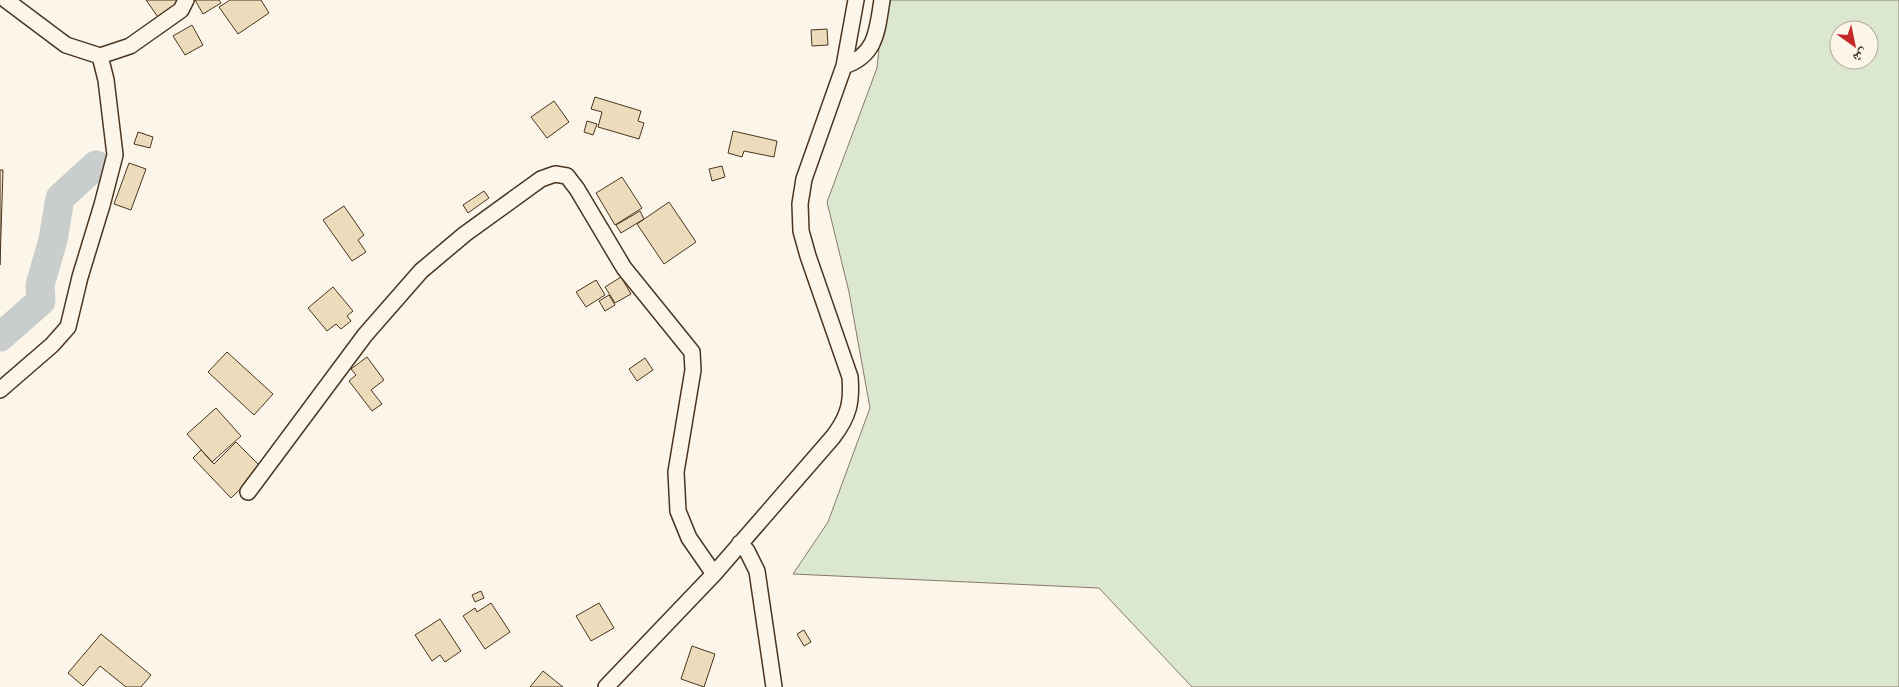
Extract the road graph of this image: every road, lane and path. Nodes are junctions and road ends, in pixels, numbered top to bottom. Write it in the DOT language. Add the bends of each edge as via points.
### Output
graph roads {
  1 [pos="6,0"];
  2 [pos="186,0"];
  3 [pos="856,0"];
  4 [pos="882,0"];
  5 [pos="100,56"];
  6 [pos="844,66"];
  7 [pos="0,390"];
  8 [pos="248,492"];
  9 [pos="740,543"];
  10 [pos="714,574"];
  11 [pos="606,687"];
  12 [pos="774,687"];
  1 -- 5 [label="street" via="66,45"];
  2 -- 5 [label="street" via="181,10 130,46"];
  3 -- 6 [label="street"];
  4 -- 6 [label="street" via="873,43 861,58"];
  5 -- 7 [label="street" via="116,155 68,327"];
  6 -- 9 [label="street" via="804,179 800,204 801,231 808,256 850,377 849,409 833,437"];
  8 -- 10 [label="street" via="366,335 421,271 465,234 541,179 555,174 567,176 624,268 692,352 694,370 676,472 678,511 690,538"];
  9 -- 10 [label="street"];
  9 -- 12 [label="street" via="757,571"];
  10 -- 11 [label="street"];
}
